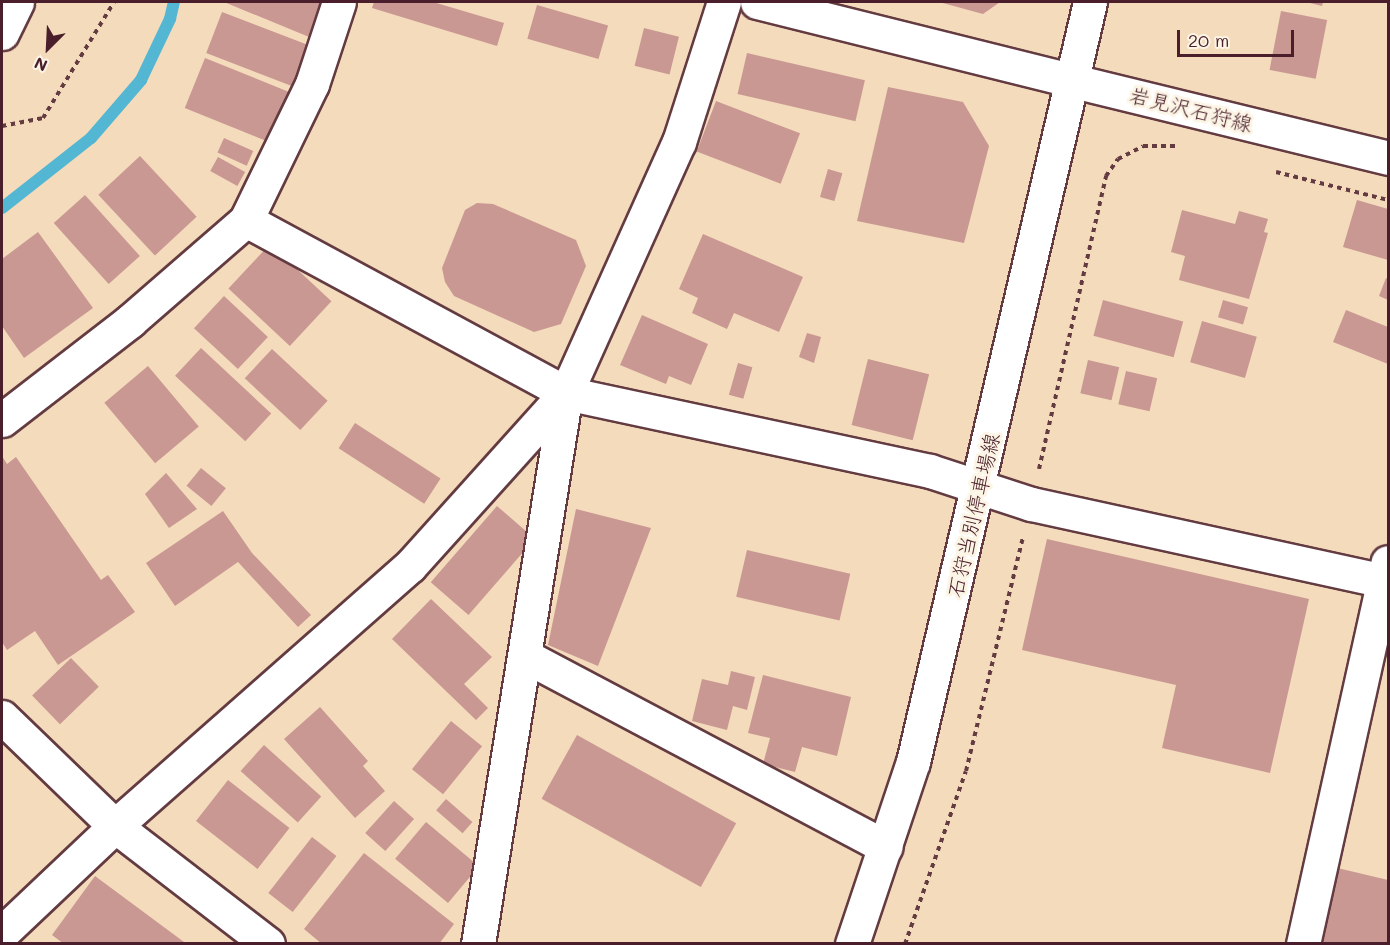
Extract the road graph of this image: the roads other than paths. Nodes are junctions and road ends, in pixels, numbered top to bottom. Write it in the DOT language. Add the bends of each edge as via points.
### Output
graph roads {
  1 [pos="17,2"];
  2 [pos="339,2"];
  3 [pos="724,2"];
  4 [pos="757,2"];
  5 [pos="1090,2"];
  6 [pos="2,33"];
  7 [pos="1073,81"];
  8 [pos="1389,158"];
  9 [pos="246,220"];
  10 [pos="566,393"];
  11 [pos="2,420"];
  12 [pos="980,487"];
  13 [pos="1386,572"];
  14 [pos="525,656"];
  15 [pos="2,717"];
  16 [pos="115,826"];
  17 [pos="885,847"];
  18 [pos="2,933"];
  19 [pos="268,944"];
  20 [pos="478,944"];
  21 [pos="852,944"];
  22 [pos="1303,944"];
  1 -- 6 [label="street"];
  2 -- 9 [label="street" via="312,84"];
  3 -- 10 [label="street" via="679,142"];
  4 -- 7 [label="street, 岩見沢石狩線"];
  5 -- 7 [label="street"];
  7 -- 8 [label="street, 岩見沢石狩線"];
  7 -- 12 [label="street, 石狩当別停車場線"];
  9 -- 10 [label="street"];
  9 -- 11 [label="street" via="130,321 42,393"];
  10 -- 12 [label="street" via="930,471"];
  10 -- 14 [label="street"];
  10 -- 16 [label="street" via="410,566"];
  12 -- 13 [label="street" via="1031,504"];
  12 -- 17 [label="street, 石狩当別停車場線" via="914,762"];
  13 -- 22 [label="street"];
  14 -- 17 [label="street"];
  14 -- 20 [label="street"];
  15 -- 16 [label="street"];
  16 -- 18 [label="street"];
  16 -- 19 [label="street"];
  17 -- 21 [label="street, 石狩当別停車場線"];
}
